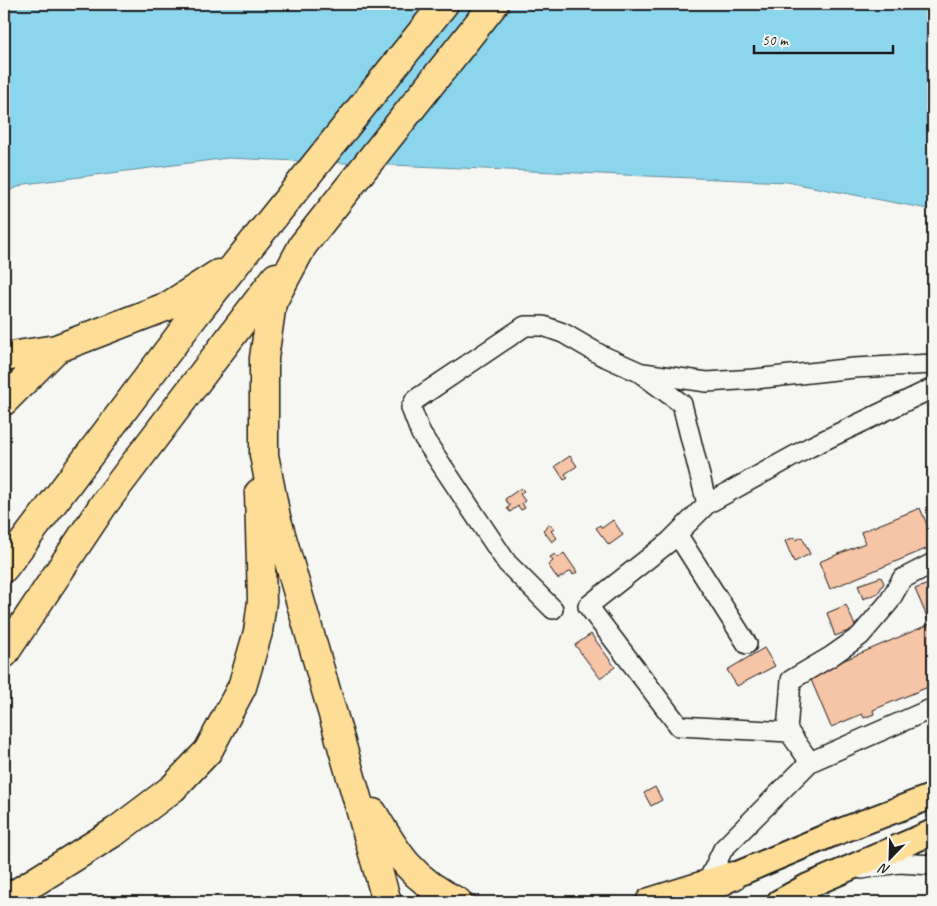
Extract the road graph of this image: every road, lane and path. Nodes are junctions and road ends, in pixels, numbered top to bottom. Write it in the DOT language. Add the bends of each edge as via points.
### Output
graph roads {
  1 [pos="439,4"];
  2 [pos="444,4"];
  3 [pos="493,4"];
  4 [pos="56,349"];
  5 [pos="4,357"];
  6 [pos="933,364"];
  7 [pos="638,372"];
  8 [pos="707,382"];
  9 [pos="933,388"];
  10 [pos="4,401"];
  11 [pos="682,404"];
  12 [pos="264,454"];
  13 [pos="707,504"];
  14 [pos="677,534"];
  15 [pos="933,563"];
  16 [pos="4,568"];
  17 [pos="553,609"];
  18 [pos="747,644"];
  19 [pos="4,654"];
  20 [pos="933,708"];
  21 [pos="787,732"];
  22 [pos="810,762"];
  23 [pos="352,779"];
  24 [pos="933,796"];
  25 [pos="933,832"];
  26 [pos="933,865"];
  27 [pos="839,872"];
  28 [pos="733,876"];
  29 [pos="699,894"];
  30 [pos="4,901"];
  31 [pos="387,902"];
  32 [pos="458,902"];
  33 [pos="650,902"];
  34 [pos="779,902"];
  1 -- 4 [label="highway" via="255,235 212,279 168,306"];
  2 -- 16 [label="highway" via="195,316"];
  3 -- 12 [label="highway" via="303,245 272,303 264,358"];
  3 -- 19 [label="highway" via="241,321 104,504"];
  4 -- 5 [label="highway"];
  4 -- 10 [label="highway"];
  6 -- 8 [label="street"];
  7 -- 8 [label="street"];
  7 -- 11 [label="street"];
  7 -- 17 [label="street" via="563,333 543,326 525,326 416,400 411,408 421,434 507,563"];
  8 -- 11 [label="street"];
  9 -- 13 [label="street" via="810,447"];
  11 -- 13 [label="street"];
  12 -- 23 [label="highway" via="276,517"];
  12 -- 30 [label="highway" via="258,478 262,601 258,632 242,687 208,751 173,788 116,831"];
  13 -- 14 [label="street"];
  14 -- 18 [label="street"];
  14 -- 21 [label="street" via="588,606 678,726"];
  15 -- 21 [label="street" via="902,578 889,602 860,636 791,680"];
  20 -- 22 [label="street"];
  21 -- 22 [label="street"];
  22 -- 29 [label="street" via="723,849"];
  23 -- 31 [label="highway"];
  23 -- 32 [label="highway" via="400,858 434,890"];
  24 -- 28 [label="main road"];
  25 -- 27 [label="main road"];
  26 -- 27 [label="street" via="899,863"];
  27 -- 34 [label="main road"];
  28 -- 29 [label="highway"];
  29 -- 33 [label="highway"];
}
